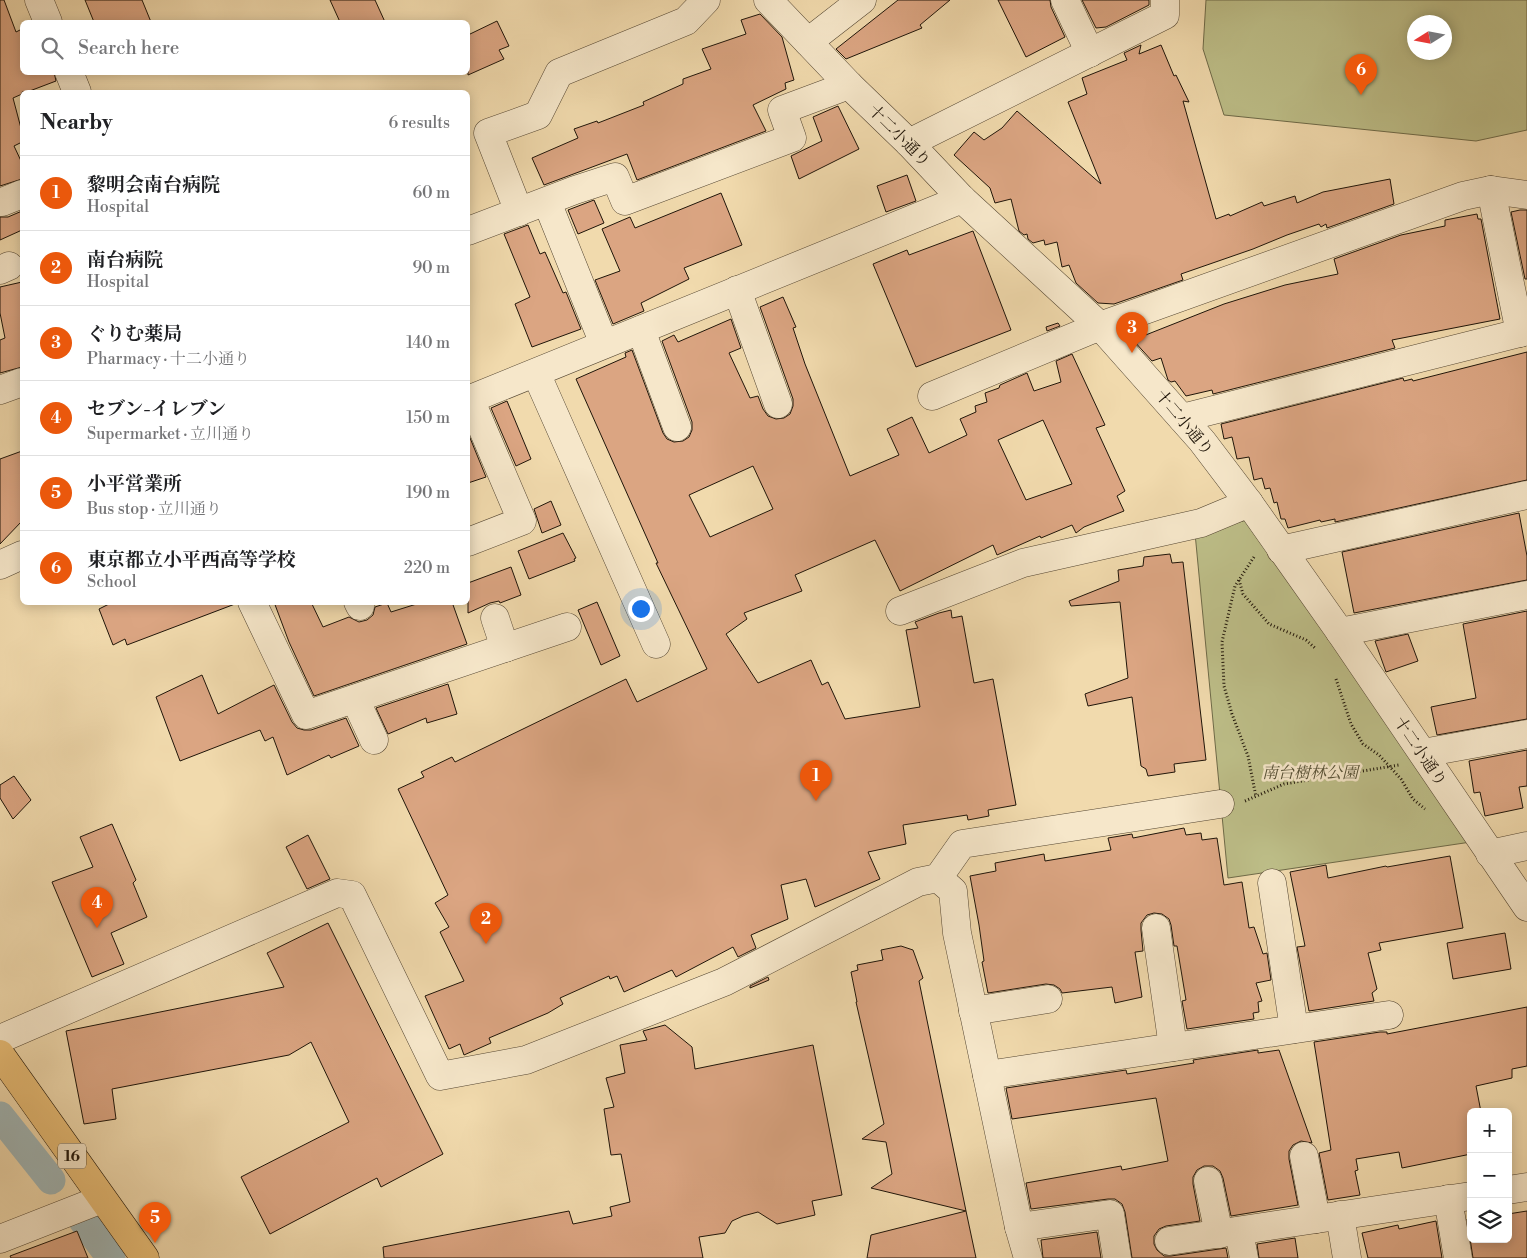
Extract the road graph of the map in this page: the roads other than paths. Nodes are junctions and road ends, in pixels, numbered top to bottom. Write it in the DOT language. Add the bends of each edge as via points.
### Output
graph roads {
  1 [pos="39,0"];
  2 [pos="706,0"];
  3 [pos="768,0"];
  4 [pos="862,0"];
  5 [pos="1066,0"];
  6 [pos="1165,0"];
  7 [pos="47,20"];
  8 [pos="808,42"];
  9 [pos="1090,53"];
  10 [pos="70,75"];
  11 [pos="849,85"];
  12 [pos="76,90"];
  13 [pos="478,137"];
  14 [pos="909,143"];
  15 [pos="1492,190"];
  16 [pos="1527,195"];
  17 [pos="962,199"];
  18 [pos="547,202"];
  19 [pos="519,212"];
  20 [pos="470,230"];
  21 [pos="737,290"];
  22 [pos="1100,326"];
  23 [pos="641,330"];
  24 [pos="1523,332"];
  25 [pos="604,344"];
  26 [pos="536,373"];
  27 [pos="20,383"];
  28 [pos="0,390"];
  29 [pos="932,396"];
  30 [pos="470,399"];
  31 [pos="470,401"];
  32 [pos="778,404"];
  33 [pos="1182,418"];
  34 [pos="677,427"];
  35 [pos="1527,495"];
  36 [pos="1249,504"];
  37 [pos="470,541"];
  38 [pos="1277,543"];
  39 [pos="20,556"];
  40 [pos="0,565"];
  41 [pos="1527,595"];
  42 [pos="253,605"];
  43 [pos="900,611"];
  44 [pos="495,618"];
  45 [pos="567,627"];
  46 [pos="1340,632"];
  47 [pos="656,644"];
  48 [pos="506,648"];
  49 [pos="355,699"];
  50 [pos="1527,734"];
  51 [pos="374,740"];
  52 [pos="1423,753"];
  53 [pos="1220,804"];
  54 [pos="1527,846"];
  55 [pos="1490,854"];
  56 [pos="938,878"];
  57 [pos="1272,883"];
  58 [pos="1527,907"];
  59 [pos="1156,928"];
  60 [pos="1048,999"];
  61 [pos="973,1011"];
  62 [pos="1389,1015"];
  63 [pos="1294,1029"];
  64 [pos="0,1039"];
  65 [pos="1174,1047"];
  66 [pos="0,1054"];
  67 [pos="987,1075"];
  68 [pos="1304,1156"];
  69 [pos="1208,1182"];
  70 [pos="1527,1187"];
  71 [pos="1512,1189"];
  72 [pos="1459,1197"];
  73 [pos="102,1199"];
  74 [pos="1328,1217"];
  75 [pos="1019,1227"];
  76 [pos="1229,1233"];
  77 [pos="1169,1241"];
  78 [pos="4,1245"];
  79 [pos="145,1258"];
  80 [pos="1028,1258"];
  81 [pos="1117,1258"];
  82 [pos="1244,1258"];
  83 [pos="1347,1258"];
  84 [pos="1458,1258"];
  1 -- 7 [label="street"];
  2 -- 13 [label="street" via="686,21 559,73 538,114"];
  3 -- 8 [label="street, 十二小通り"];
  4 -- 8 [label="street"];
  5 -- 9 [label="street"];
  6 -- 9 [label="street" via="1165,15"];
  8 -- 11 [label="street, 十二小通り"];
  9 -- 14 [label="street"];
  10 -- 12 [label="street"];
  11 -- 14 [label="street, 十二小通り"];
  11 -- 18 [label="street" via="782,110 792,138 625,201 615,177"];
  13 -- 19 [label="street"];
  14 -- 17 [label="street, 十二小通り"];
  15 -- 16 [label="street"];
  15 -- 22 [label="street" via="1464,196"];
  15 -- 24 [label="street"];
  17 -- 21 [label="street"];
  17 -- 22 [label="street, 十二小通り"];
  18 -- 19 [label="street"];
  18 -- 25 [label="street"];
  19 -- 20 [label="street"];
  21 -- 23 [label="street"];
  21 -- 32 [label="street"];
  22 -- 29 [label="street"];
  22 -- 33 [label="street, 十二小通り"];
  23 -- 25 [label="street"];
  23 -- 34 [label="street"];
  24 -- 33 [label="street"];
  25 -- 26 [label="street"];
  26 -- 30 [label="street"];
  26 -- 47 [label="street"];
  27 -- 28 [label="street"];
  31 -- 37 [label="street" via="522,521"];
  33 -- 36 [label="street, 十二小通り"];
  35 -- 38 [label="street"];
  36 -- 38 [label="street, 十二小通り"];
  36 -- 43 [label="street" via="1201,523 1023,563"];
  38 -- 46 [label="street, 十二小通り"];
  39 -- 40 [label="street"];
  41 -- 46 [label="street"];
  42 -- 49 [label="street" via="306,715"];
  44 -- 48 [label="street"];
  45 -- 48 [label="street"];
  46 -- 52 [label="street, 十二小通り"];
  48 -- 49 [label="street"];
  49 -- 51 [label="street"];
  50 -- 52 [label="street"];
  52 -- 55 [label="street, 十二小通り"];
  53 -- 56 [label="street" via="962,844"];
  54 -- 55 [label="street"];
  55 -- 58 [label="street, 十二小通り"];
  56 -- 61 [label="street" via="953,891 956,933"];
  56 -- 64 [label="street" via="918,882 724,982 679,1000 526,1060 440,1076 352,895 337,893"];
  57 -- 63 [label="street"];
  59 -- 65 [label="street"];
  60 -- 61 [label="street"];
  61 -- 67 [label="street"];
  62 -- 63 [label="street"];
  63 -- 65 [label="street"];
  65 -- 67 [label="street"];
  66 -- 73 [label="main road, 16"];
  67 -- 75 [label="street"];
  68 -- 74 [label="street"];
  69 -- 76 [label="street"];
  70 -- 71 [label="street"];
  72 -- 74 [label="street"];
  72 -- 84 [label="street"];
  73 -- 78 [label="street"];
  73 -- 79 [label="main road, 16"];
  74 -- 76 [label="street"];
  74 -- 83 [label="street"];
  75 -- 80 [label="street"];
  75 -- 81 [label="street" via="1110,1214"];
  76 -- 77 [label="street"];
  76 -- 82 [label="street"];
}
